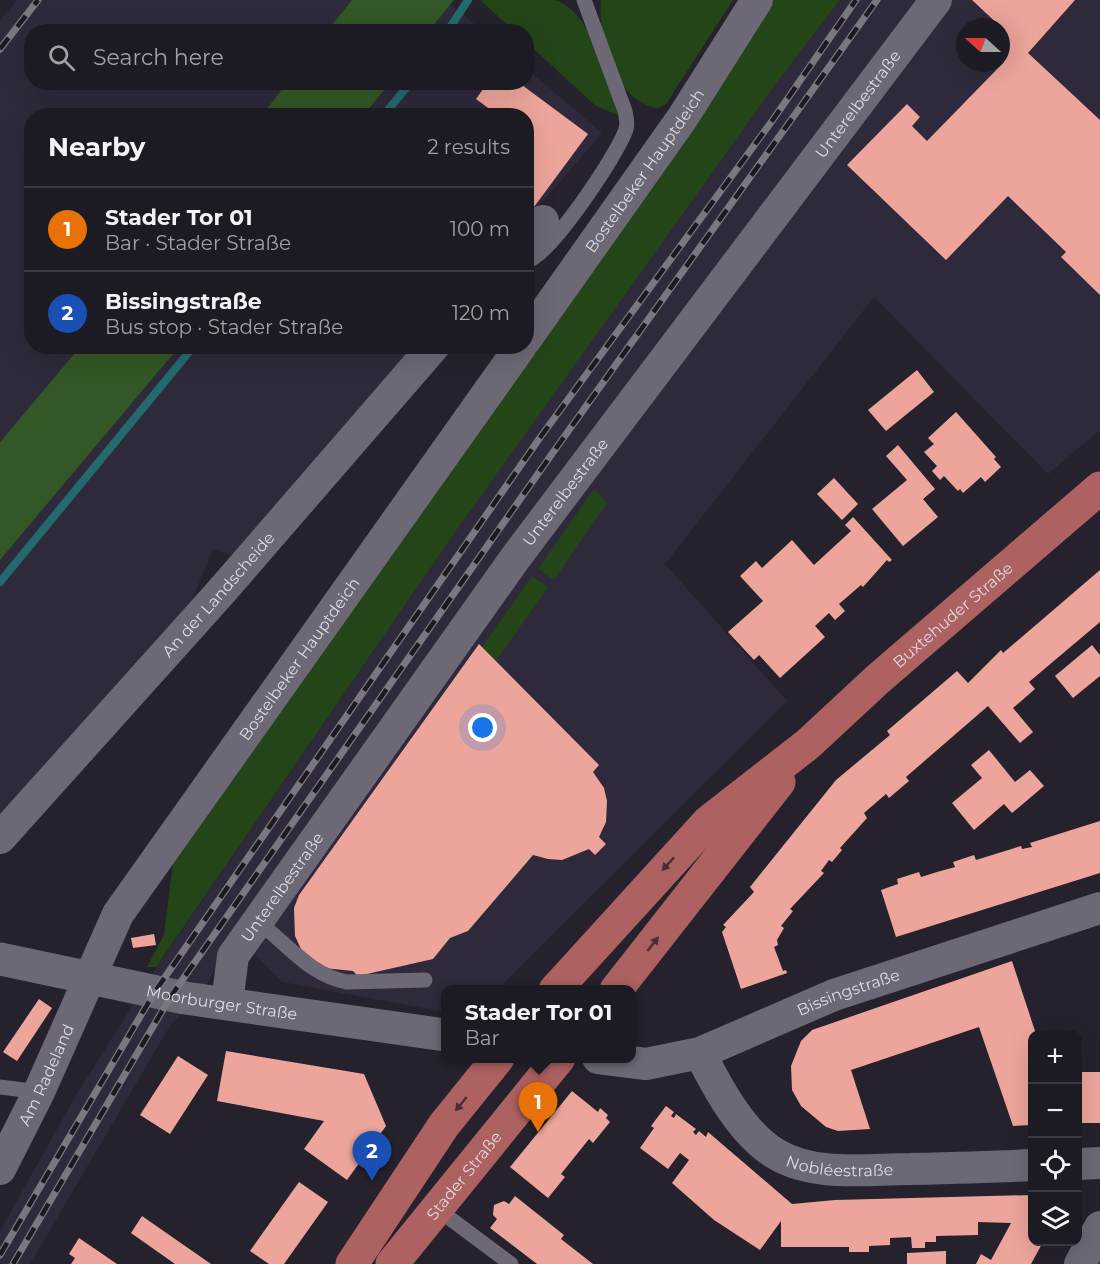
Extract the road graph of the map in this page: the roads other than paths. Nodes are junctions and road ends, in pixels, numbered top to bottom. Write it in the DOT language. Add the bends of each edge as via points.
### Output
graph roads {
  1 [pos="584,0"];
  2 [pos="758,0"];
  3 [pos="936,0"];
  4 [pos="534,260"];
  5 [pos="534,328"];
  6 [pos="427,354"];
  7 [pos="515,354"];
  8 [pos="1100,488"];
  9 [pos="808,744"];
  10 [pos="0,838"];
  11 [pos="1100,908"];
  12 [pos="258,922"];
  13 [pos="0,959"];
  14 [pos="89,978"];
  15 [pos="425,980"];
  16 [pos="560,985"];
  17 [pos="620,985"];
  18 [pos="227,1003"];
  19 [pos="441,1034"];
  20 [pos="700,1053"];
  21 [pos="495,1063"];
  22 [pos="556,1063"];
  23 [pos="636,1063"];
  24 [pos="0,1087"];
  25 [pos="39,1092"];
  26 [pos="1100,1163"];
  27 [pos="1082,1164"];
  28 [pos="1028,1165"];
  29 [pos="0,1169"];
  30 [pos="436,1208"];
  31 [pos="1100,1227"];
  32 [pos="352,1264"];
  33 [pos="392,1264"];
  34 [pos="511,1264"];
  35 [pos="1080,1264"];
  1 -- 4 [label="lane" via="625,111 627,127 606,168 562,230"];
  2 -- 5 [label="street, Bostelbeker Hauptdeich" via="683,117"];
  3 -- 12 [label="street, Unterelbestraße" via="516,557"];
  6 -- 10 [label="street, An der Landscheide"];
  7 -- 14 [label="street, Bostelbeker Hauptdeich" via="118,914"];
  8 -- 9 [label="main road, Buxtehuder Straße"];
  9 -- 16 [label="main road, Buxtehuder Straße, one-way" via="708,822"];
  17 -- 9 [label="main road, Buxtehuder Straße, one-way"];
  11 -- 20 [label="street, Bissingstraße" via="834,995"];
  12 -- 15 [label="lane" via="310,968 334,980"];
  12 -- 18 [label="street, Unterelbestraße" via="233,957"];
  13 -- 14 [label="main road, Moorburger Straße"];
  14 -- 18 [label="main road, Moorburger Straße" via="154,993"];
  14 -- 25 [label="street, Am Radeland"];
  18 -- 19 [label="main road, Moorburger Straße"];
  20 -- 23 [label="street, Bissingstraße"];
  20 -- 28 [label="street, Nobléestraße" via="733,1110 773,1153 789,1160 846,1170"];
  21 -- 32 [label="main road, one-way" via="444,1125"];
  22 -- 30 [label="main road, Stader Straße"];
  24 -- 25 [label="lane"];
  25 -- 29 [label="street, Am Radeland"];
  26 -- 27 [label="street"];
  30 -- 33 [label="main road, Stader Straße"];
  30 -- 34 [label="lane"];
  31 -- 35 [label="street"];
}
